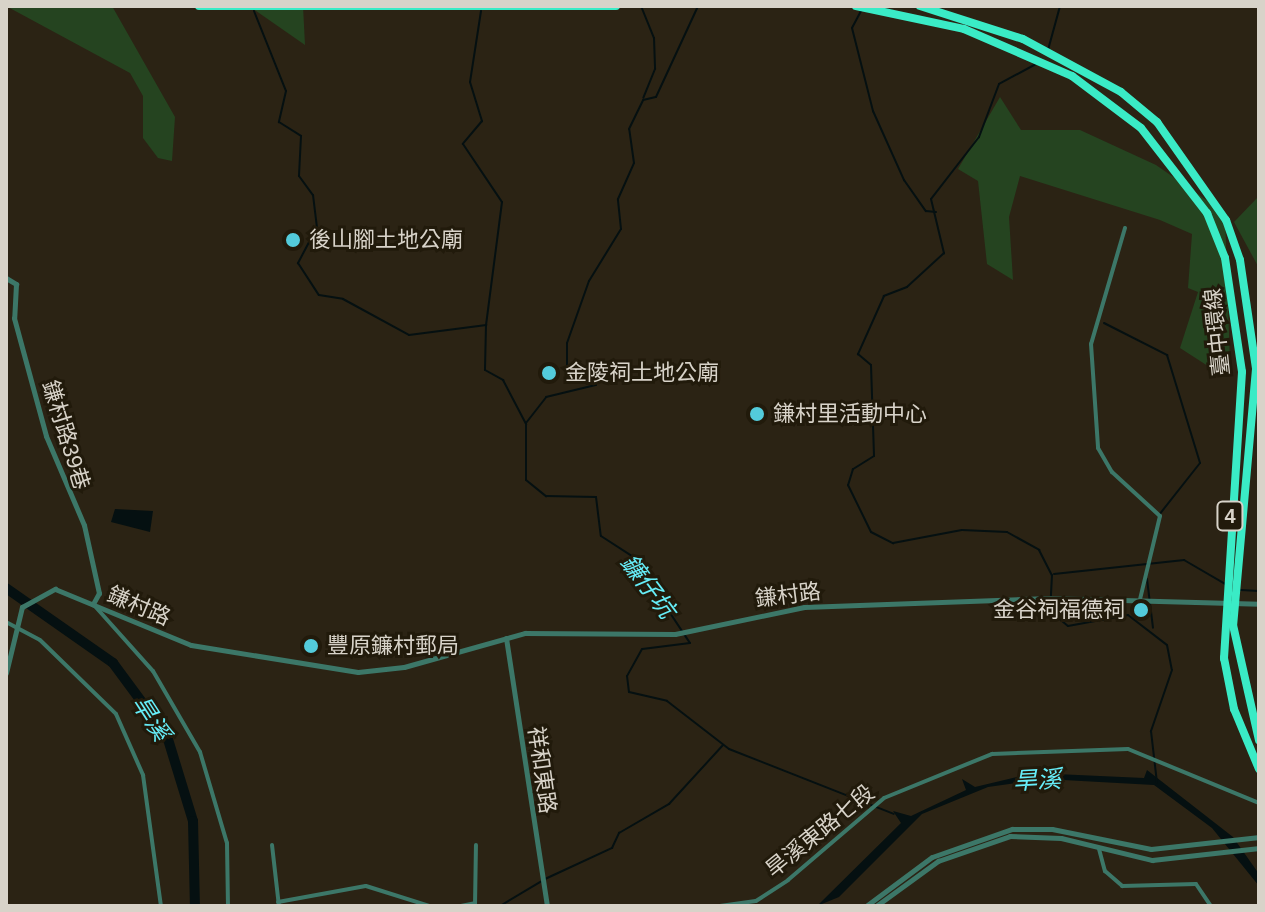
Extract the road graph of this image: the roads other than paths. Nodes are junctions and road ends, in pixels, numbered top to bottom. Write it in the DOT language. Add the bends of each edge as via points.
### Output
graph roads {
  1 [pos="199,6"];
  2 [pos="616,6"];
  3 [pos="856,6"];
  4 [pos="864,6"];
  5 [pos="920,6"];
  6 [pos="483,8"];
  7 [pos="1125,228"];
  8 [pos="6,278"];
  9 [pos="1140,599"];
  10 [pos="93,604"];
  11 [pos="1259,604"];
  12 [pos="6,622"];
  13 [pos="14,626"];
  14 [pos="506,638"];
  15 [pos="6,673"];
  16 [pos="1259,740"];
  17 [pos="1259,769"];
  18 [pos="1259,803"];
  19 [pos="1259,837"];
  20 [pos="272,845"];
  21 [pos="476,845"];
  22 [pos="1259,848"];
  23 [pos="1099,849"];
  24 [pos="393,896"];
  25 [pos="278,904"];
  26 [pos="475,905"];
  27 [pos="161,906"];
  28 [pos="228,906"];
  29 [pos="395,906"];
  30 [pos="430,906"];
  31 [pos="461,906"];
  32 [pos="547,906"];
  33 [pos="612,906"];
  34 [pos="705,906"];
  35 [pos="720,906"];
  36 [pos="866,906"];
  37 [pos="876,906"];
  38 [pos="1211,906"];
  1 -- 6 [label="highway"];
  2 -- 6 [label="highway"];
  3 -- 4 [label="highway, 臺中環線 / 4"];
  4 -- 17 [label="highway, 臺中環線 / 4" via="1034,57 1141,128 1192,190 1225,258 1242,372 1224,658 1234,709"];
  5 -- 16 [label="highway, 臺中環線 / 4" via="1044,49 1121,92 1157,122 1199,175 1240,260 1256,369 1233,625"];
  7 -- 9 [label="street" via="1091,344 1098,448 1125,487 1160,516"];
  8 -- 10 [label="street, 鎌村路39巷" via="16,284 14,318 46,436 84,525 99,593"];
  9 -- 11 [label="street, 鎌村路"];
  9 -- 14 [label="street, 鎌村路" via="804,607 675,634"];
  10 -- 13 [label="street, 鎌村路" via="55,589 30,597"];
  10 -- 14 [label="street, 鎌村路" via="191,645 358,672"];
  10 -- 28 [label="street" via="153,671 200,752 227,843"];
  12 -- 13 [label="street"];
  13 -- 15 [label="street"];
  13 -- 27 [label="street" via="40,640 116,714 143,775"];
  14 -- 32 [label="street, 祥和東路"];
  18 -- 35 [label="street, 旱溪東路七段" via="1128,749 992,754 884,798 788,880 756,901"];
  19 -- 36 [label="street" via="1158,850 1040,828 985,835 920,863"];
  20 -- 25 [label="street"];
  21 -- 26 [label="street"];
  22 -- 23 [label="street" via="1157,861"];
  23 -- 37 [label="street" via="1040,835 992,840 928,866"];
  23 -- 38 [label="street" via="1105,871 1122,886 1196,884"];
  24 -- 25 [label="street" via="366,886"];
  24 -- 29 [label="street"];
  24 -- 30 [label="street"];
  26 -- 31 [label="street"];
  33 -- 34 [label="street"];
}
